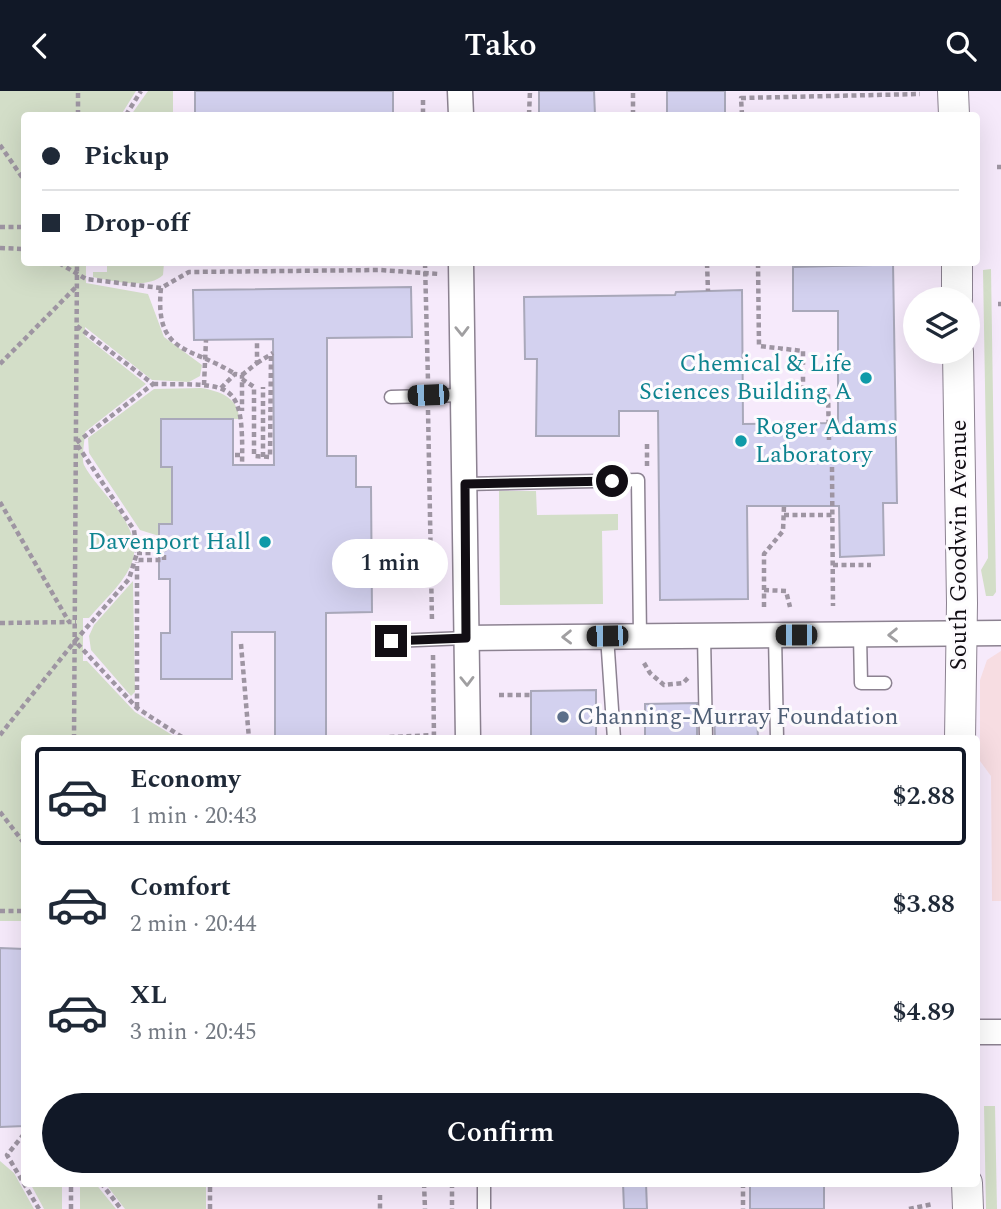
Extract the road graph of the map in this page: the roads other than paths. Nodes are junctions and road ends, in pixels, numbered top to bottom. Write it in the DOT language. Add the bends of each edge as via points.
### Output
graph roads {
  1 [pos="460,91"];
  2 [pos="953,91"];
  3 [pos="461,112"];
  4 [pos="954,112"];
  5 [pos="461,266"];
  6 [pos="957,266"];
  7 [pos="957,287"];
  8 [pos="958,364"];
  9 [pos="463,395"];
  10 [pos="391,397"];
  11 [pos="465,484"];
  12 [pos="1001,632"];
  13 [pos="961,633"];
  14 [pos="775,635"];
  15 [pos="860,635"];
  16 [pos="607,636"];
  17 [pos="640,636"];
  18 [pos="704,636"];
  19 [pos="466,638"];
  20 [pos="391,641"];
  21 [pos="885,683"];
  22 [pos="468,735"];
  23 [pos="614,735"];
  24 [pos="706,735"];
  25 [pos="777,735"];
  26 [pos="960,735"];
  27 [pos="980,1032"];
  28 [pos="1001,1032"];
  29 [pos="484,1187"];
  30 [pos="967,1187"];
  31 [pos="484,1209"];
  32 [pos="968,1209"];
  1 -- 3 [label="street"];
  2 -- 4 [label="street"];
  5 -- 9 [label="street, one-way"];
  6 -- 7 [label="street"];
  8 -- 13 [label="street, South Goodwin Avenue"];
  9 -- 10 [label="lane"];
  9 -- 11 [label="street"];
  11 -- 17 [label="lane" via="638,480"];
  11 -- 19 [label="street"];
  12 -- 13 [label="street"];
  13 -- 15 [label="street, one-way"];
  13 -- 26 [label="street, South Goodwin Avenue"];
  14 -- 15 [label="street"];
  14 -- 18 [label="street"];
  14 -- 25 [label="lane"];
  15 -- 21 [label="lane" via="861,683"];
  16 -- 17 [label="street"];
  16 -- 19 [label="street, one-way"];
  16 -- 23 [label="lane"];
  17 -- 18 [label="street"];
  18 -- 24 [label="lane"];
  19 -- 20 [label="lane"];
  19 -- 22 [label="street, one-way"];
  27 -- 28 [label="street"];
  29 -- 31 [label="lane"];
  30 -- 32 [label="street"];
}
